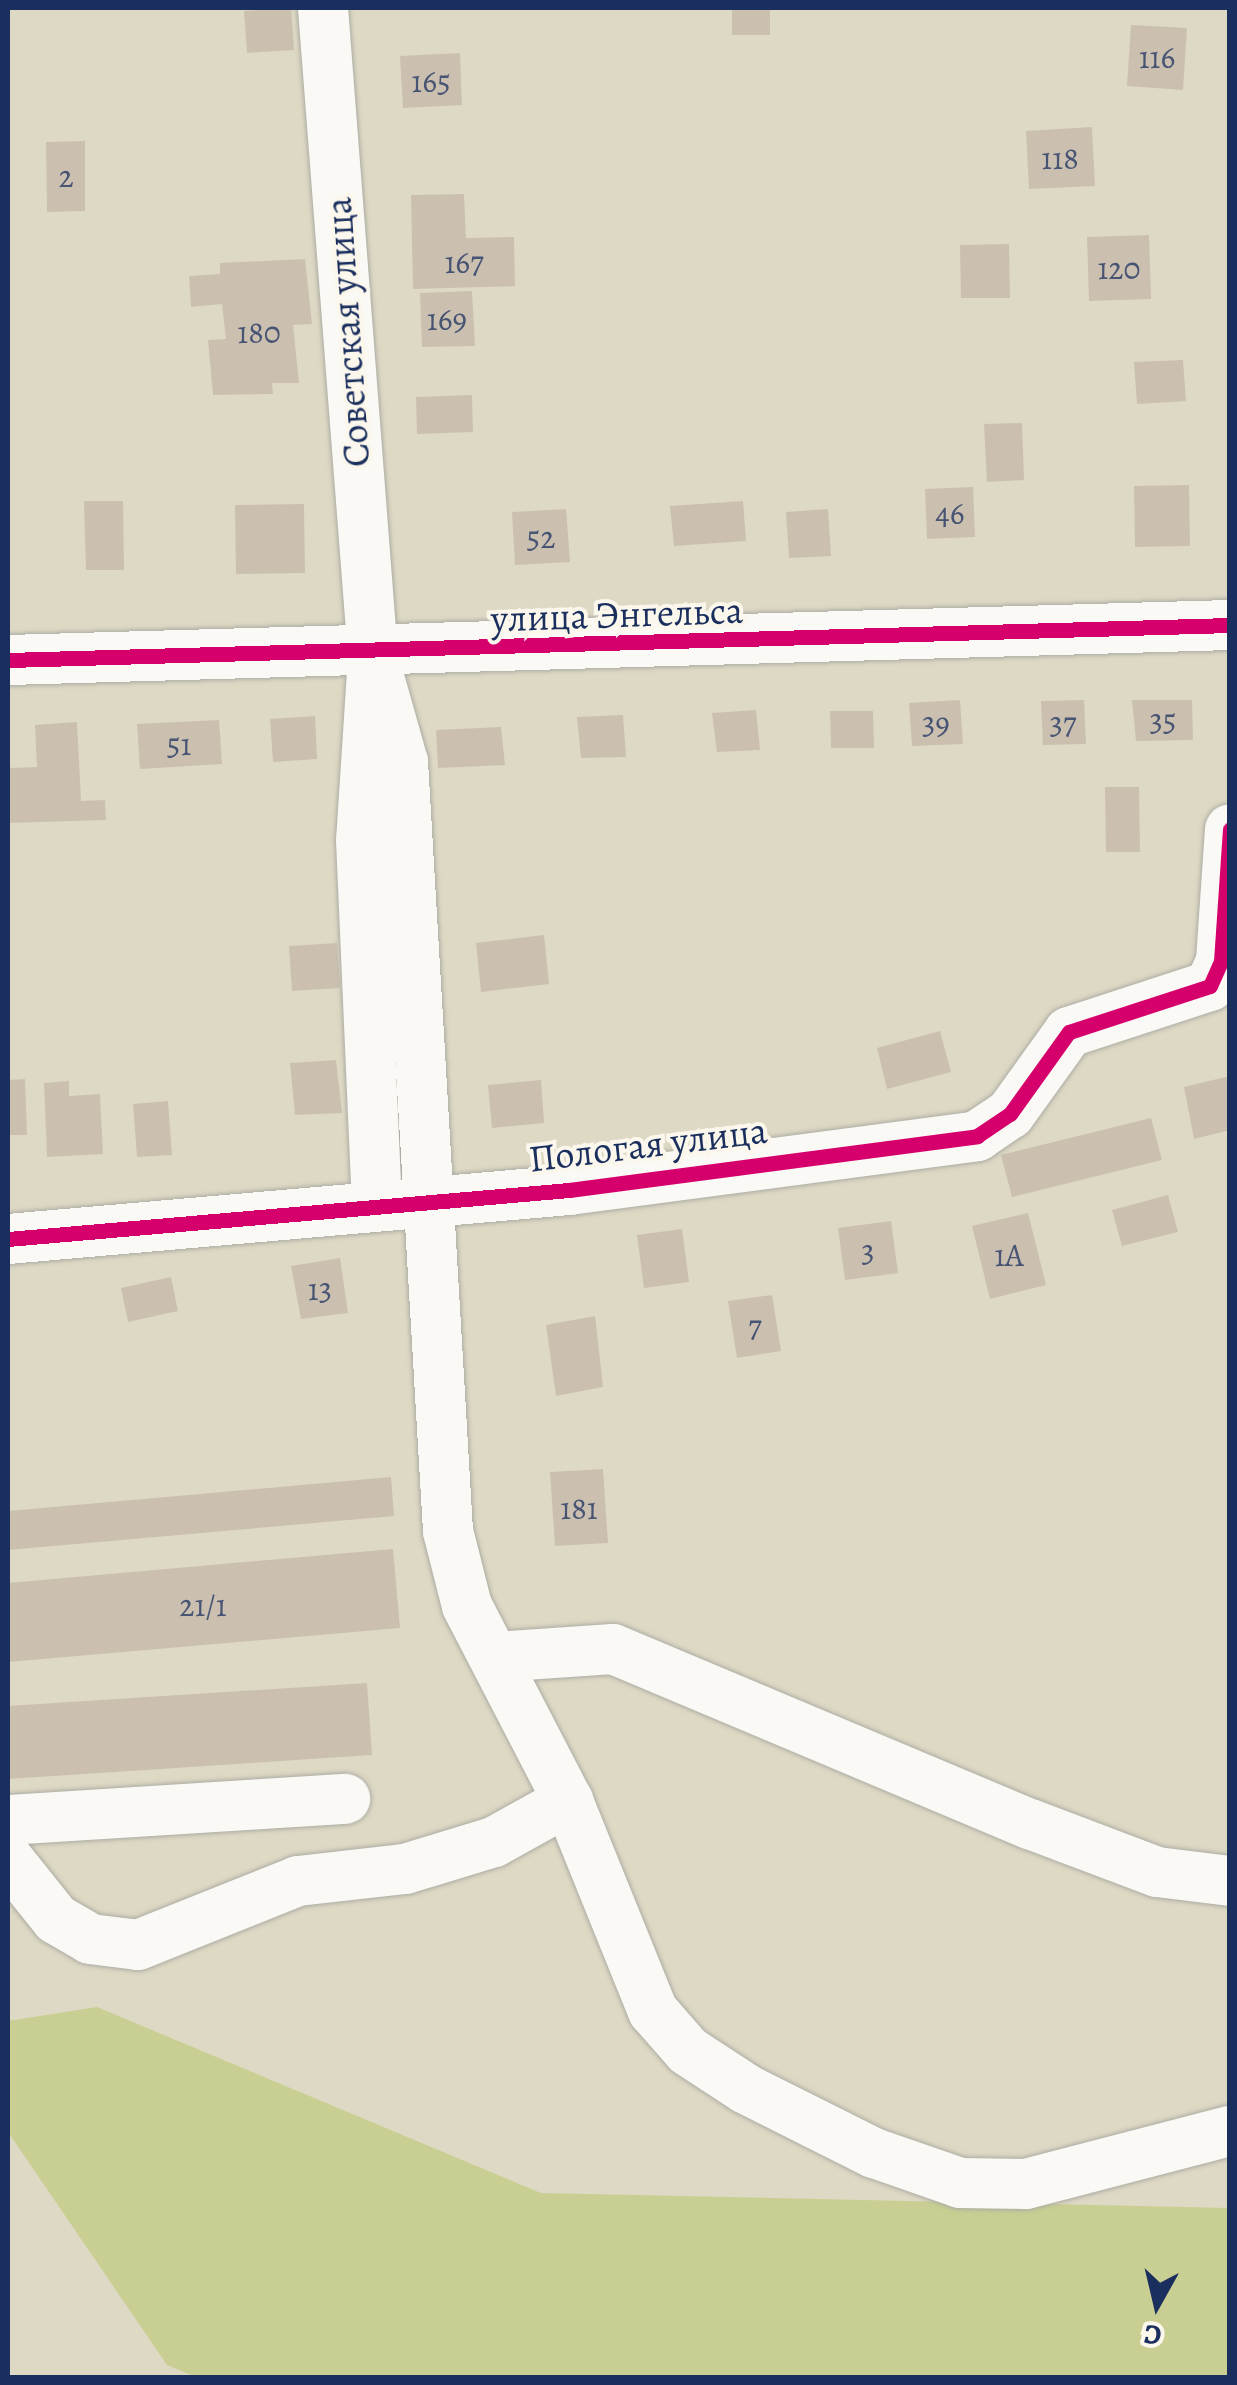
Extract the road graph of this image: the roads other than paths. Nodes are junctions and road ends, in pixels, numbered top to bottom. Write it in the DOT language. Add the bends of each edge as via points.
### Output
graph roads {
  1 [pos="322,8"];
  2 [pos="1230,625"];
  3 [pos="372,656"];
  4 [pos="8,660"];
  5 [pos="1230,829"];
  6 [pos="377,1201"];
  7 [pos="429,1202"];
  8 [pos="8,1238"];
  9 [pos="495,1657"];
  10 [pos="345,1799"];
  11 [pos="568,1801"];
  12 [pos="8,1820"];
  13 [pos="8,1860"];
  14 [pos="1230,1880"];
  15 [pos="1230,2131"];
  1 -- 3 [label="street, Советская улица"];
  2 -- 3 [label="street, улица Энгельса"];
  3 -- 4 [label="street, улица Энгельса"];
  3 -- 6 [label="street, Советская улица" via="361,840"];
  3 -- 7 [label="street, Советская улица" via="403,762"];
  5 -- 7 [label="street, Пологая улица" via="1221,961 1210,986 1188,1000 1070,1032 1010,1114 977,1136"];
  6 -- 7 [label="street, Пологая улица"];
  6 -- 8 [label="street, Пологая улица"];
  7 -- 9 [label="street, Советская улица" via="448,1531 467,1606"];
  9 -- 11 [label="street, Советская улица"];
  9 -- 14 [label="street" via="614,1649 1157,1872"];
  10 -- 12 [label="street"];
  11 -- 13 [label="street" via="494,1842 405,1869 298,1881 138,1946 90,1939 56,1918"];
  11 -- 15 [label="street, Советская улица" via="652,2011 688,2051 746,2089 874,2153 960,2183 1026,2184"];
}
